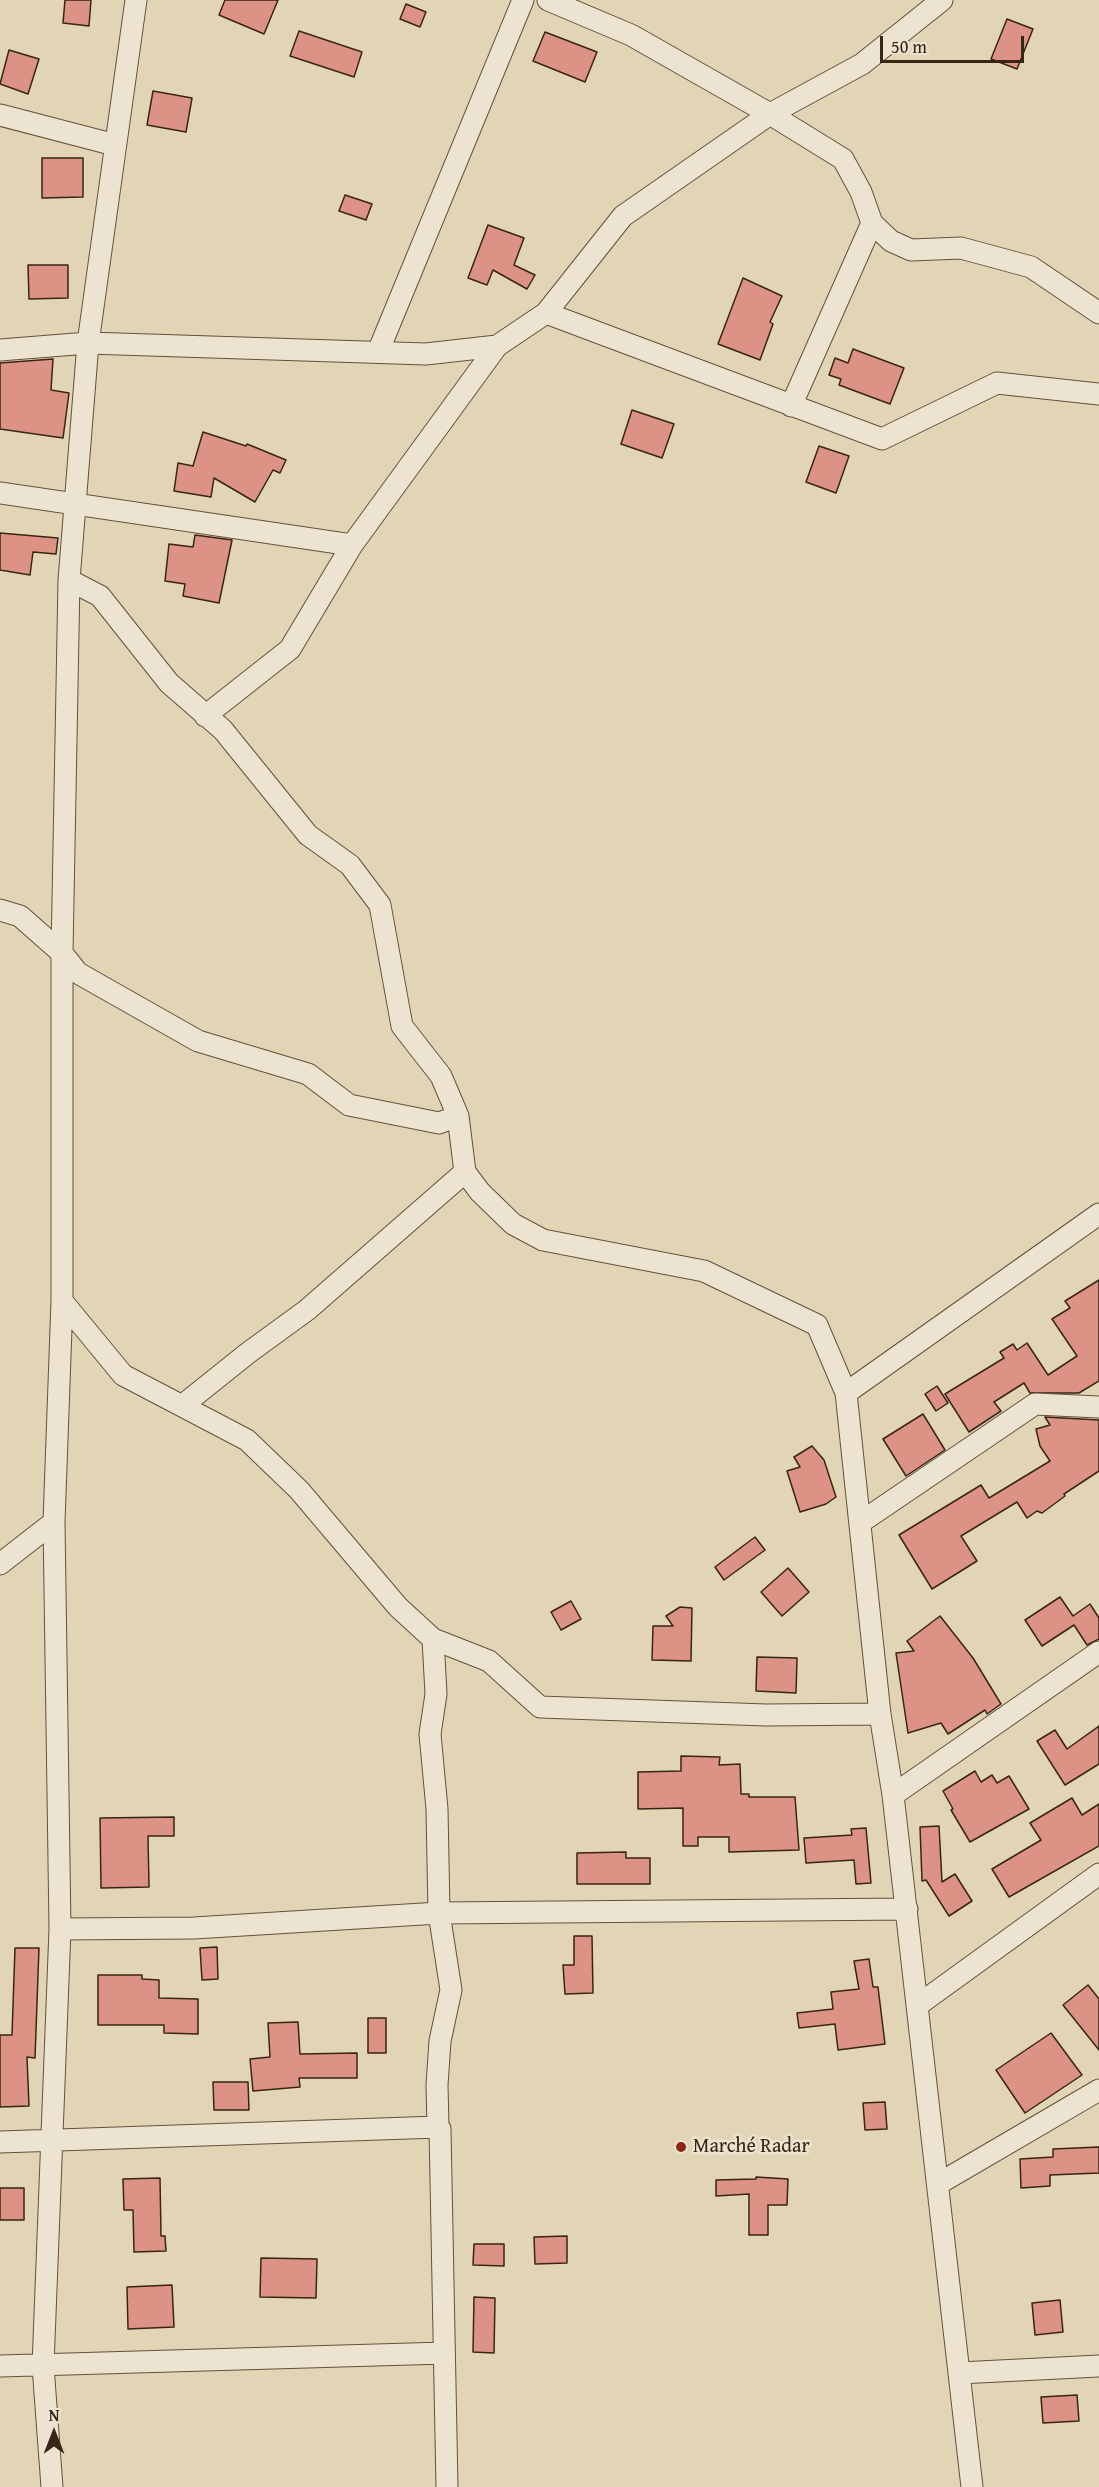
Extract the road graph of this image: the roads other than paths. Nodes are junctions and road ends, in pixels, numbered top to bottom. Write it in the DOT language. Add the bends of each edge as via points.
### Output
graph roads {
  1 [pos="136,0"];
  2 [pos="523,0"];
  3 [pos="548,0"];
  4 [pos="942,0"];
  5 [pos="771,114"];
  6 [pos="0,115"];
  7 [pos="116,145"];
  8 [pos="873,223"];
  9 [pos="546,313"];
  10 [pos="1099,313"];
  11 [pos="88,343"];
  12 [pos="497,346"];
  13 [pos="0,350"];
  14 [pos="378,352"];
  15 [pos="1099,394"];
  16 [pos="791,406"];
  17 [pos="0,493"];
  18 [pos="75,504"];
  19 [pos="352,545"];
  20 [pos="69,580"];
  21 [pos="206,716"];
  22 [pos="0,910"];
  23 [pos="62,953"];
  24 [pos="458,1116"];
  25 [pos="465,1172"];
  26 [pos="1099,1214"];
  27 [pos="62,1301"];
  28 [pos="846,1393"];
  29 [pos="183,1405"];
  30 [pos="1099,1407"];
  31 [pos="54,1522"];
  32 [pos="861,1522"];
  33 [pos="0,1564"];
  34 [pos="434,1639"];
  35 [pos="1099,1652"];
  36 [pos="880,1714"];
  37 [pos="893,1795"];
  38 [pos="1099,1874"];
  39 [pos="907,1909"];
  40 [pos="440,1913"];
  41 [pos="60,1929"];
  42 [pos="918,2005"];
  43 [pos="1099,2090"];
  44 [pos="438,2127"];
  45 [pos="0,2142"];
  46 [pos="50,2142"];
  47 [pos="938,2184"];
  48 [pos="444,2353"];
  49 [pos="0,2366"];
  50 [pos="43,2366"];
  51 [pos="1099,2366"];
  52 [pos="959,2373"];
  53 [pos="52,2487"];
  54 [pos="447,2487"];
  55 [pos="972,2487"];
  1 -- 7 [label="street"];
  2 -- 14 [label="street"];
  3 -- 5 [label="street" via="631,35"];
  4 -- 5 [label="street" via="862,64"];
  5 -- 8 [label="street" via="843,159"];
  5 -- 9 [label="street" via="623,216"];
  6 -- 7 [label="street"];
  7 -- 11 [label="street"];
  8 -- 10 [label="street" via="891,241 911,250 961,248 1031,267"];
  8 -- 16 [label="street"];
  9 -- 12 [label="street"];
  9 -- 16 [label="street"];
  11 -- 13 [label="street"];
  11 -- 14 [label="street"];
  11 -- 18 [label="street"];
  12 -- 14 [label="street" via="426,354"];
  12 -- 19 [label="street"];
  15 -- 16 [label="street" via="997,383 882,440"];
  17 -- 18 [label="street"];
  18 -- 19 [label="street"];
  18 -- 20 [label="street"];
  19 -- 21 [label="street" via="290,649"];
  20 -- 21 [label="street" via="100,596 168,683"];
  20 -- 23 [label="street"];
  21 -- 24 [label="street" via="223,730 308,835 350,865 380,905 402,1026 441,1076"];
  22 -- 23 [label="street" via="20,916"];
  23 -- 24 [label="street" via="78,973 198,1041 308,1074 349,1105 439,1123"];
  23 -- 27 [label="street"];
  24 -- 25 [label="street"];
  25 -- 28 [label="street" via="513,1224 543,1240 704,1271 817,1325"];
  25 -- 29 [label="street" via="307,1310"];
  26 -- 28 [label="street"];
  27 -- 29 [label="street" via="123,1375"];
  27 -- 31 [label="street"];
  28 -- 32 [label="street"];
  29 -- 34 [label="street" via="246,1440 299,1490 398,1607"];
  30 -- 32 [label="street" via="1035,1404"];
  31 -- 33 [label="street"];
  31 -- 41 [label="street"];
  32 -- 36 [label="street"];
  34 -- 36 [label="street" via="489,1661 540,1707 766,1715"];
  34 -- 40 [label="street" via="436,1694 430,1734"];
  35 -- 37 [label="street"];
  36 -- 37 [label="street"];
  37 -- 39 [label="street"];
  38 -- 42 [label="street"];
  39 -- 40 [label="street"];
  39 -- 42 [label="street"];
  40 -- 41 [label="street" via="194,1928"];
  40 -- 44 [label="street" via="452,1990 440,2041"];
  41 -- 46 [label="street"];
  42 -- 47 [label="street"];
  43 -- 47 [label="street"];
  44 -- 46 [label="street"];
  44 -- 48 [label="street"];
  45 -- 46 [label="street"];
  46 -- 50 [label="street"];
  47 -- 52 [label="street"];
  48 -- 50 [label="street"];
  48 -- 54 [label="street"];
  49 -- 50 [label="street"];
  50 -- 53 [label="street"];
  51 -- 52 [label="street"];
  52 -- 55 [label="street"];
}
